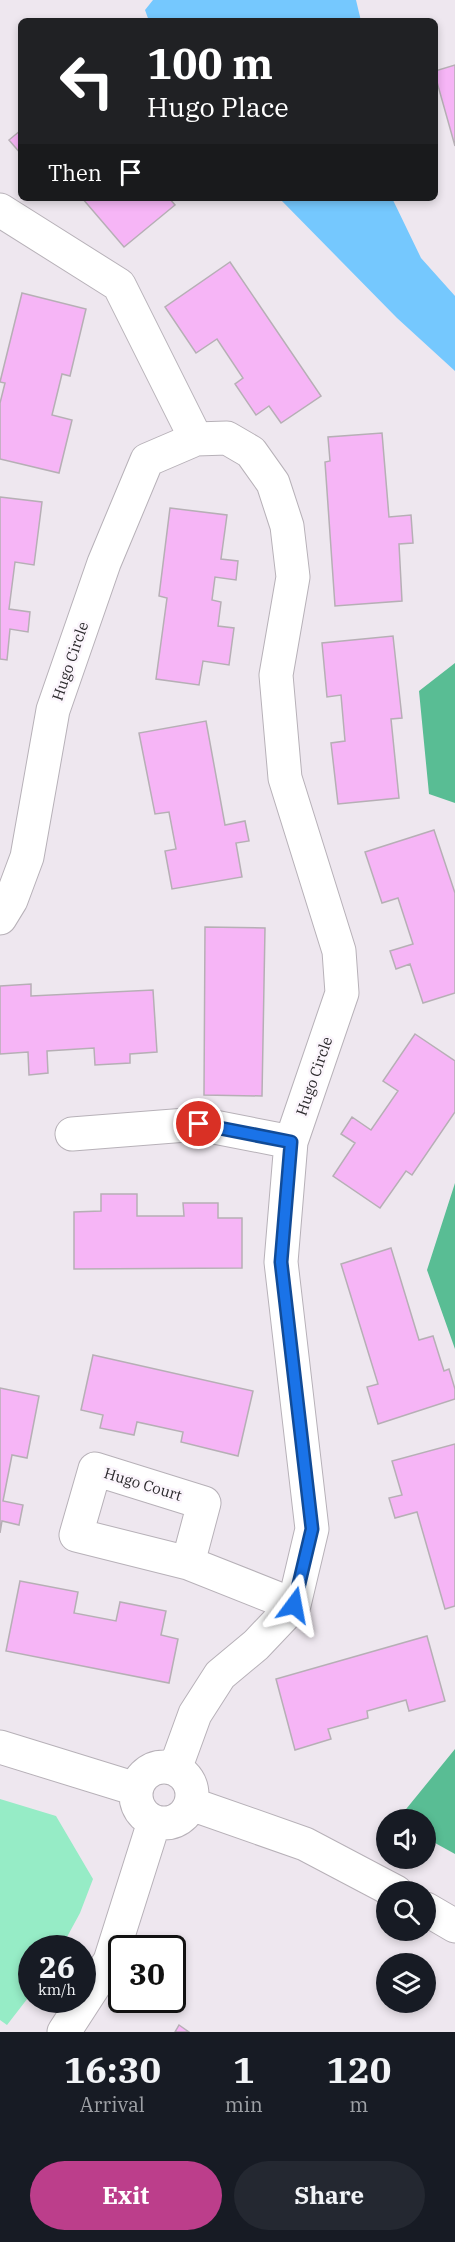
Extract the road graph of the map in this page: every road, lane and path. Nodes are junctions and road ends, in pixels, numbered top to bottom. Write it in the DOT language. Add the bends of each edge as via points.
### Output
graph roads {
  1 [pos="0,210"];
  2 [pos="196,439"];
  3 [pos="0,918"];
  4 [pos="72,1134"];
  5 [pos="291,1142"];
  6 [pos="189,1563"];
  7 [pos="294,1605"];
  8 [pos="0,1747"];
  9 [pos="175,1769"];
  10 [pos="136,1789"];
  11 [pos="191,1804"];
  12 [pos="154,1822"];
  13 [pos="376,1882"];
  14 [pos="436,1915"];
  15 [pos="455,1926"];
  16 [pos="64,2032"];
  1 -- 2 [label="street" via="119,285"];
  2 -- 3 [label="street, Hugo Circle" via="147,460 104,563 53,710 27,857"];
  2 -- 5 [label="street, Hugo Circle" via="227,438 251,453 273,483 287,526 292,577 276,675 279,733 285,778 339,951 342,993"];
  4 -- 5 [label="street" via="199,1124"];
  5 -- 7 [label="street, Hugo Circle" via="281,1262 312,1529"];
  6 -- 7 [label="street"];
  7 -- 9 [label="street" via="220,1675 195,1714"];
  8 -- 10 [label="street"];
  9 -- 10 [label="street" via="156,1767 140,1779"];
  9 -- 11 [label="street" via="188,1779"];
  10 -- 12 [label="street" via="137,1805"];
  11 -- 12 [label="street" via="180,1819 163,1824"];
  11 -- 13 [label="street" via="304,1844"];
  12 -- 16 [label="street" via="110,1961"];
  14 -- 15 [label="street"];
}
